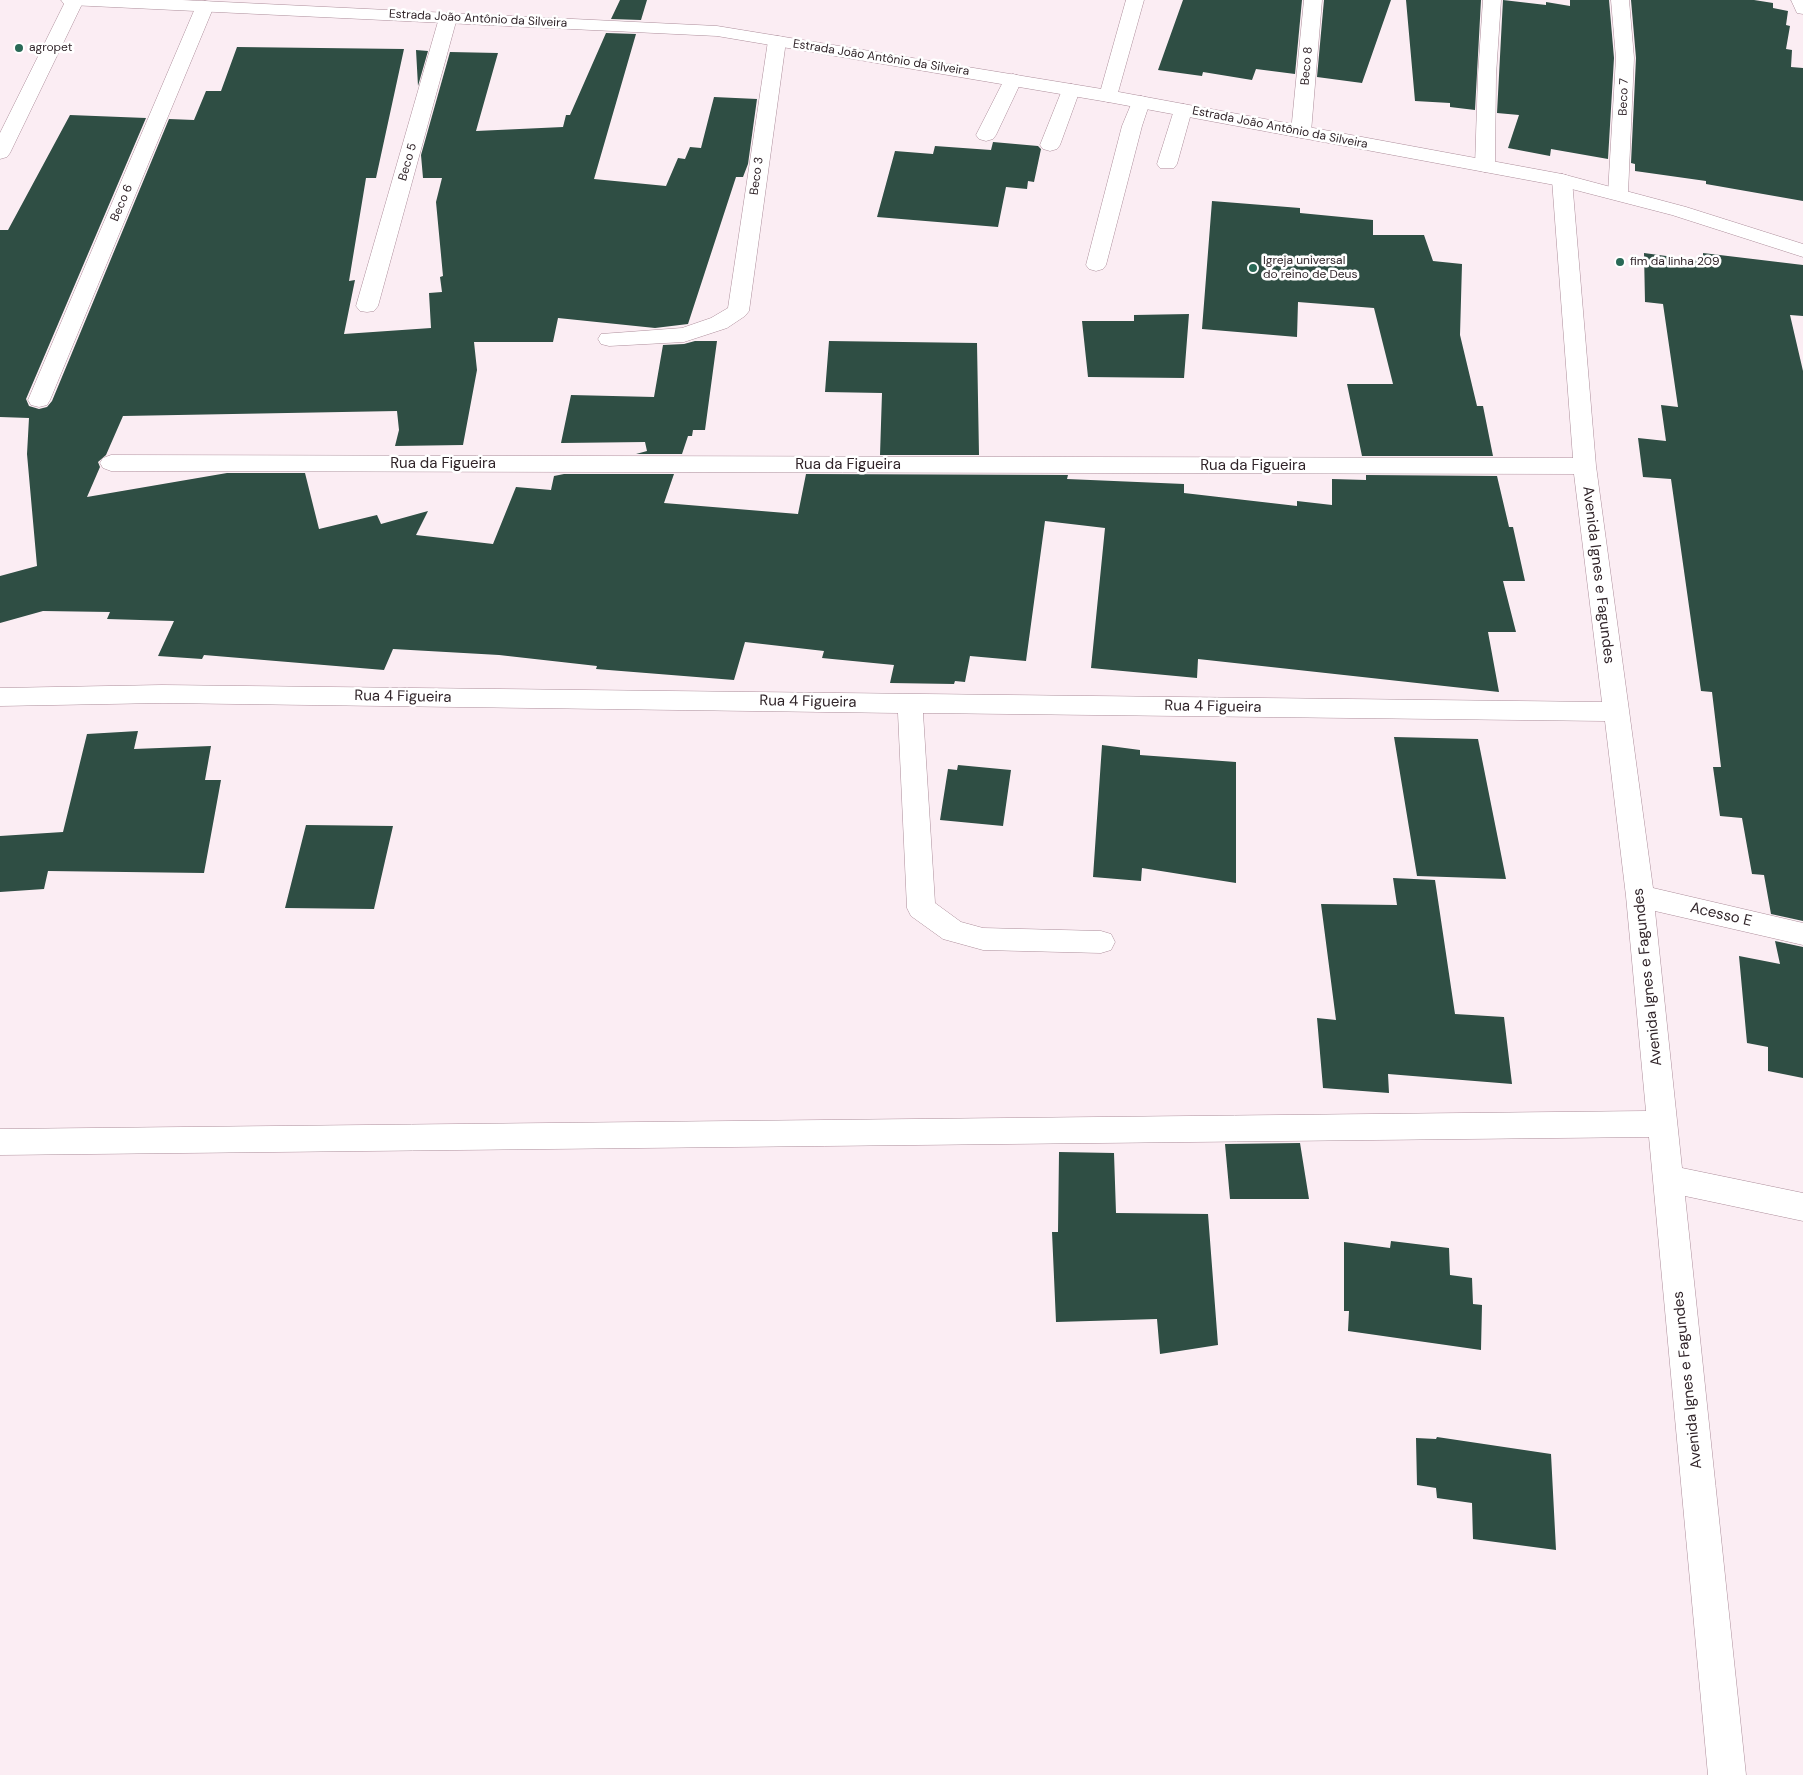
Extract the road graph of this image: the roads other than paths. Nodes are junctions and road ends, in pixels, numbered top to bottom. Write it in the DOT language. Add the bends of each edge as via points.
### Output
graph roads {
  1 [pos="70,0"];
  2 [pos="75,0"];
  3 [pos="1135,0"];
  4 [pos="1313,0"];
  5 [pos="1492,0"];
  6 [pos="1620,0"];
  7 [pos="1800,0"];
  8 [pos="205,6"];
  9 [pos="1803,9"];
  10 [pos="448,18"];
  11 [pos="777,41"];
  12 [pos="1013,80"];
  13 [pos="1071,90"];
  14 [pos="1108,96"];
  15 [pos="1141,102"];
  16 [pos="1183,110"];
  17 [pos="1300,132"];
  18 [pos="986,134"];
  19 [pos="1050,145"];
  20 [pos="0,153"];
  21 [pos="1167,164"];
  22 [pos="1484,166"];
  23 [pos="1562,180"];
  24 [pos="1618,194"];
  25 [pos="1679,211"];
  26 [pos="1803,251"];
  27 [pos="1096,265"];
  28 [pos="1803,266"];
  29 [pos="368,306"];
  30 [pos="609,340"];
  31 [pos="39,400"];
  32 [pos="111,463"];
  33 [pos="1585,466"];
  34 [pos="0,697"];
  35 [pos="910,703"];
  36 [pos="1615,712"];
  37 [pos="1640,896"];
  38 [pos="1803,934"];
  39 [pos="1101,942"];
  40 [pos="1662,1124"];
  41 [pos="0,1142"];
  42 [pos="1667,1178"];
  43 [pos="1803,1207"];
  44 [pos="1727,1775"];
  1 -- 2 [label="street, Estrada João Antônio da Silveira"];
  2 -- 8 [label="street, Estrada João Antônio da Silveira"];
  2 -- 20 [label="street"];
  3 -- 14 [label="street"];
  4 -- 17 [label="street, Beco 8"];
  5 -- 22 [label="street"];
  6 -- 24 [label="street, Beco 7" via="1625,58"];
  7 -- 9 [label="street"];
  8 -- 10 [label="street, Estrada João Antônio da Silveira"];
  8 -- 31 [label="street, Beco 6"];
  10 -- 11 [label="street, Estrada João Antônio da Silveira" via="717,31"];
  10 -- 29 [label="street, Beco 5"];
  11 -- 12 [label="street, Estrada João Antônio da Silveira"];
  11 -- 30 [label="street, Beco 3" via="738,311 719,323 684,335"];
  12 -- 13 [label="street, Estrada João Antônio da Silveira"];
  12 -- 18 [label="street"];
  13 -- 14 [label="street, Estrada João Antônio da Silveira"];
  13 -- 19 [label="street"];
  14 -- 15 [label="street, Estrada João Antônio da Silveira"];
  15 -- 16 [label="street, Estrada João Antônio da Silveira"];
  15 -- 27 [label="street"];
  16 -- 17 [label="street, Estrada João Antônio da Silveira"];
  16 -- 21 [label="street"];
  17 -- 22 [label="street, Estrada João Antônio da Silveira"];
  22 -- 23 [label="street, Estrada João Antônio da Silveira"];
  23 -- 24 [label="street, Estrada João Antônio da Silveira"];
  23 -- 33 [label="street, Avenida Ignes e Fagundes"];
  24 -- 25 [label="street, Estrada João Antônio da Silveira"];
  25 -- 26 [label="street, Estrada João Antônio da Silveira"];
  25 -- 28 [label="street, Estrada João Antônio da Silveira"];
  32 -- 33 [label="street, Rua da Figueira"];
  33 -- 36 [label="street, Avenida Ignes e Fagundes"];
  34 -- 35 [label="street, Rua 4 Figueira" via="162,694"];
  35 -- 36 [label="street, Rua 4 Figueira"];
  35 -- 39 [label="street" via="921,908 953,931 983,939"];
  36 -- 37 [label="street, Avenida Ignes e Fagundes"];
  37 -- 38 [label="street, Acesso E"];
  37 -- 40 [label="street, Avenida Ignes e Fagundes"];
  40 -- 41 [label="street"];
  40 -- 42 [label="street, Avenida Ignes e Fagundes"];
  42 -- 43 [label="street"];
  42 -- 44 [label="street, Avenida Ignes e Fagundes"];
}
